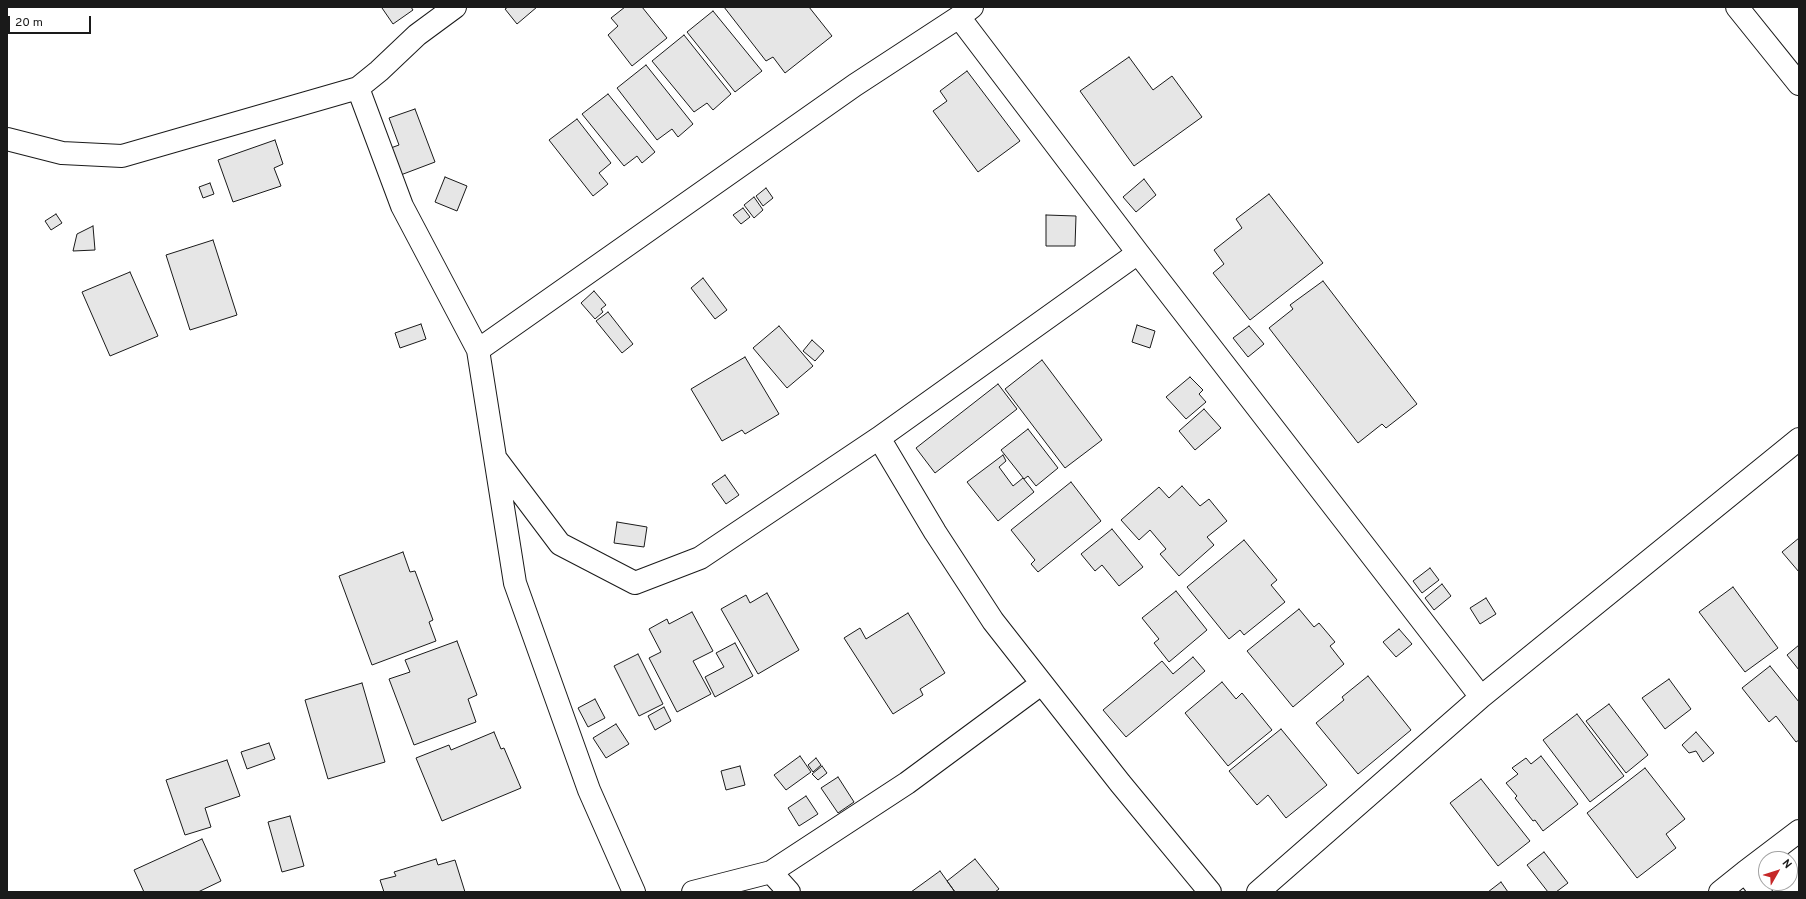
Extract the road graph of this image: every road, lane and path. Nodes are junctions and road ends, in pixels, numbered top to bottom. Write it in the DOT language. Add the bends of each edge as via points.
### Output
graph roads {
  1 [pos="455,7"];
  2 [pos="1737,7"];
  3 [pos="966,12"];
  4 [pos="1799,84"];
  5 [pos="358,88"];
  6 [pos="7,139"];
  7 [pos="1138,253"];
  8 [pos="478,350"];
  9 [pos="879,438"];
  10 [pos="1799,439"];
  11 [pos="494,455"];
  12 [pos="1041,684"];
  13 [pos="1482,697"];
  14 [pos="1799,831"];
  15 [pos="771,872"];
  16 [pos="1745,872"];
  17 [pos="634,892"];
  18 [pos="693,892"];
  19 [pos="788,892"];
  20 [pos="1210,892"];
  21 [pos="1258,892"];
  22 [pos="1720,892"];
  23 [pos="1761,892"];
  1 -- 5 [label="street" via="417,35"];
  2 -- 4 [label="street"];
  3 -- 7 [label="street"];
  3 -- 8 [label="street" via="855,85"];
  5 -- 6 [label="street" via="122,156 62,153"];
  5 -- 8 [label="street" via="402,206"];
  7 -- 9 [label="street"];
  7 -- 13 [label="street"];
  8 -- 11 [label="street"];
  9 -- 11 [label="street" via="700,558 635,583 560,544"];
  9 -- 12 [label="street" via="935,532 993,621"];
  10 -- 13 [label="street"];
  11 -- 17 [label="street" via="515,583 589,790"];
  12 -- 15 [label="street" via="907,783"];
  12 -- 20 [label="street"];
  13 -- 21 [label="street"];
  14 -- 16 [label="street"];
  15 -- 18 [label="street"];
  15 -- 19 [label="street"];
  16 -- 22 [label="street"];
  16 -- 23 [label="street"];
}
